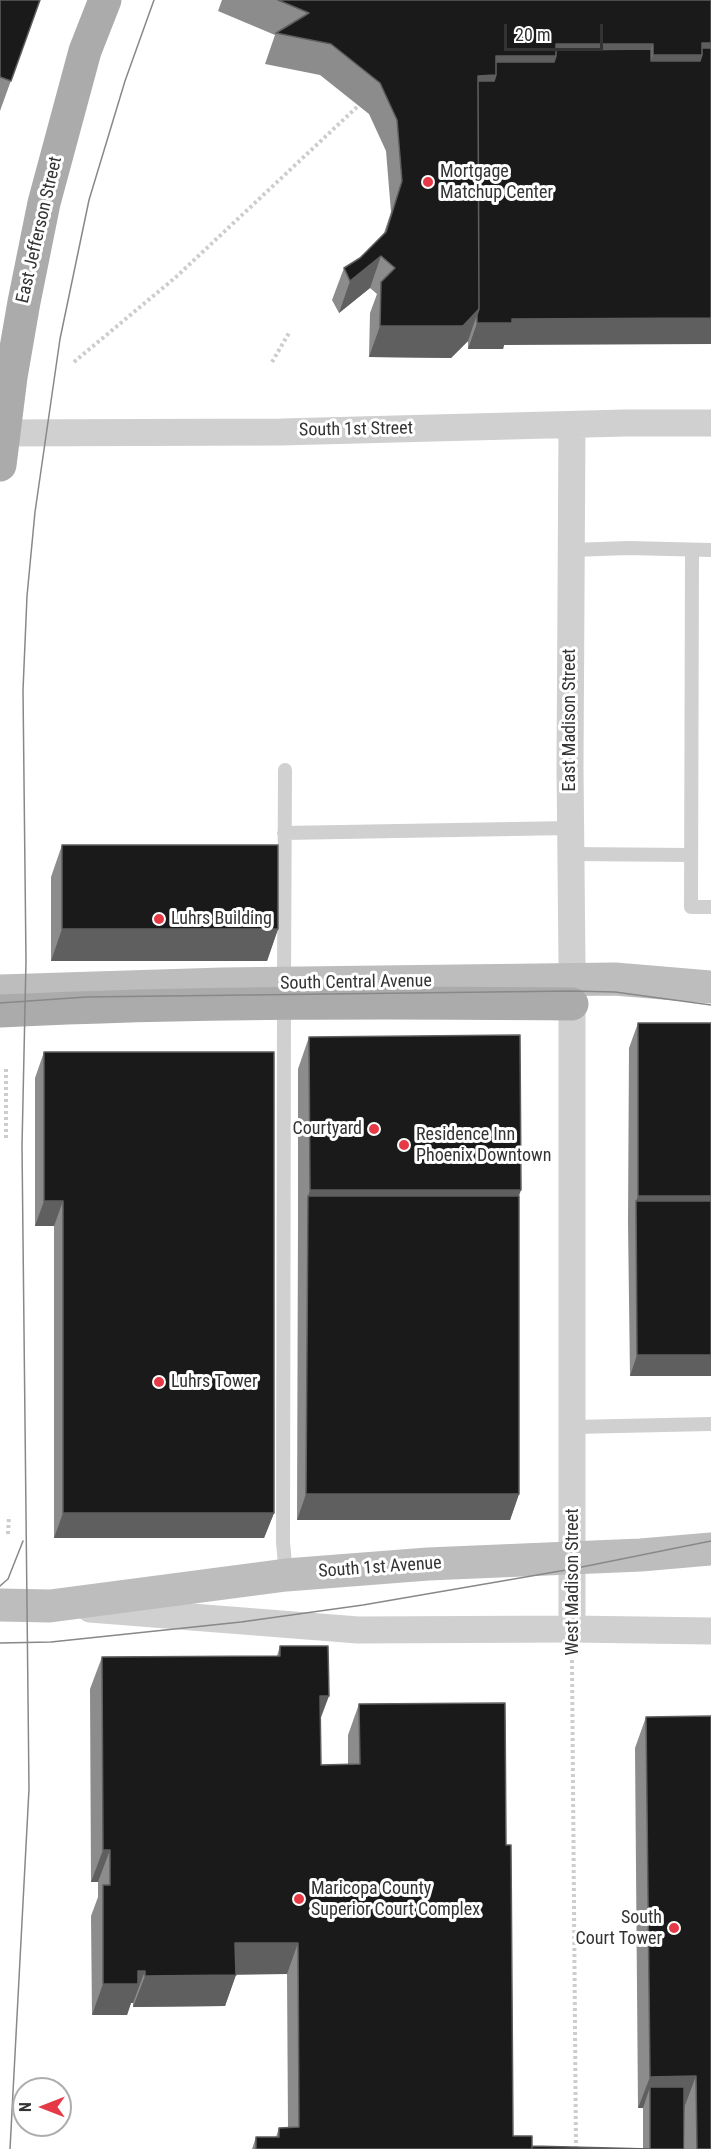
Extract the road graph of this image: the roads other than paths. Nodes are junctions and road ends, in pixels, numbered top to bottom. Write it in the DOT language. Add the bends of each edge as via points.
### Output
graph roads {
  1 [pos="105,0"];
  2 [pos="711,423"];
  3 [pos="572,425"];
  4 [pos="2,433"];
  5 [pos="0,465"];
  6 [pos="572,550"];
  7 [pos="692,550"];
  8 [pos="711,550"];
  9 [pos="285,770"];
  10 [pos="570,828"];
  11 [pos="284,833"];
  12 [pos="570,854"];
  13 [pos="691,855"];
  14 [pos="711,907"];
  15 [pos="711,987"];
  16 [pos="0,991"];
  17 [pos="284,994"];
  18 [pos="572,1000"];
  19 [pos="0,1011"];
  20 [pos="711,1424"];
  21 [pos="573,1427"];
  22 [pos="711,1549"];
  23 [pos="573,1559"];
  24 [pos="286,1575"];
  25 [pos="0,1605"];
  26 [pos="50,1606"];
  27 [pos="572,1629"];
  28 [pos="711,1631"];
  1 -- 4 [label="main road, East Jefferson Street" via="85,51 44,203"];
  2 -- 3 [label="street, South 1st Street"];
  3 -- 4 [label="street, South 1st Street"];
  3 -- 6 [label="street, East Madison Street"];
  4 -- 5 [label="main road, East Jefferson Street"];
  6 -- 7 [label="lane"];
  6 -- 10 [label="street, East Madison Street"];
  7 -- 8 [label="lane"];
  7 -- 13 [label="lane"];
  9 -- 11 [label="lane"];
  10 -- 11 [label="lane"];
  10 -- 12 [label="street, East Madison Street"];
  11 -- 17 [label="lane"];
  12 -- 13 [label="lane"];
  12 -- 18 [label="street, East Madison Street"];
  13 -- 14 [label="lane" via="691,908"];
  15 -- 18 [label="main road" via="615,979"];
  16 -- 17 [label="main road, South Central Avenue"];
  17 -- 18 [label="main road"];
  17 -- 19 [label="main road"];
  17 -- 24 [label="lane"];
  18 -- 21 [label="street, West Madison Street"];
  20 -- 21 [label="lane"];
  21 -- 23 [label="street, West Madison Street"];
  22 -- 23 [label="main road, South 1st Avenue"];
  23 -- 24 [label="main road, South 1st Avenue" via="428,1564"];
  23 -- 27 [label="street, West Madison Street"];
  24 -- 26 [label="main road, South 1st Avenue"];
  25 -- 26 [label="main road, South 1st Avenue"];
  26 -- 27 [label="street, South 1st Avenue" via="358,1630"];
  27 -- 28 [label="street, South 1st Avenue"];
}
